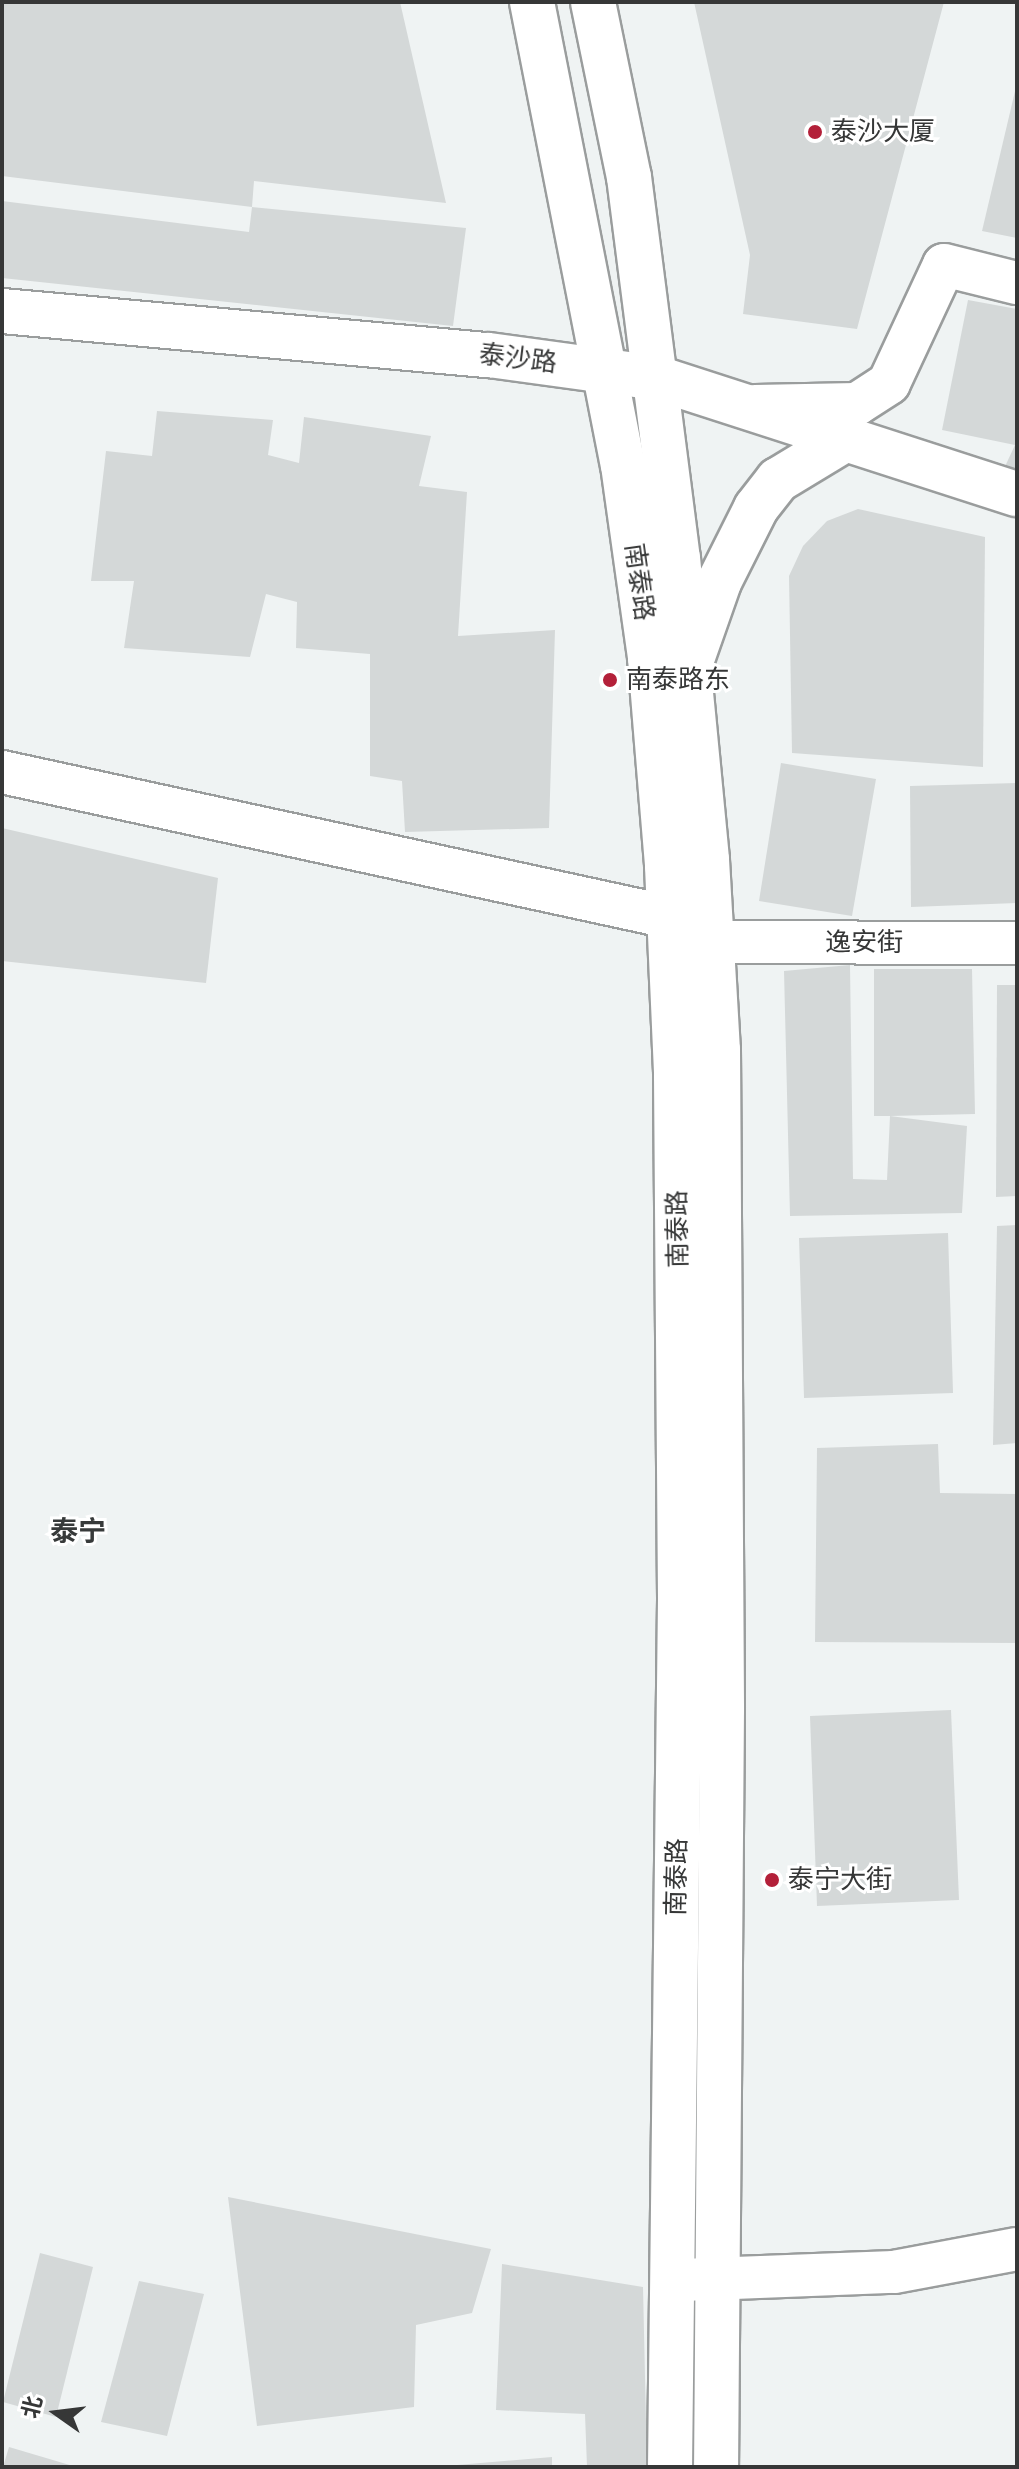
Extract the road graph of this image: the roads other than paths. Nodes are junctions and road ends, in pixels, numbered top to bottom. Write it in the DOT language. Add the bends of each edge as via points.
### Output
graph roads {
  1 [pos="532,2"];
  2 [pos="593,2"];
  3 [pos="1017,283"];
  4 [pos="2,311"];
  5 [pos="604,371"];
  6 [pos="657,378"];
  7 [pos="754,406"];
  8 [pos="849,437"];
  9 [pos="1017,494"];
  10 [pos="690,665"];
  11 [pos="2,772"];
  12 [pos="669,917"];
  13 [pos="712,942"];
  14 [pos="1017,943"];
  15 [pos="1017,2249"];
  16 [pos="672,2280"];
  17 [pos="717,2281"];
  18 [pos="670,2467"];
  19 [pos="716,2467"];
  1 -- 5 [label="main road, 南泰路"];
  2 -- 6 [label="main road, 南泰路" via="629,177"];
  3 -- 7 [label="street" via="944,265 889,383 857,404"];
  4 -- 5 [label="main road, 泰沙路" via="473,353"];
  5 -- 6 [label="main road, 泰沙路"];
  5 -- 12 [label="main road, 南泰路" via="650,658"];
  6 -- 7 [label="main road, 泰沙路"];
  6 -- 10 [label="main road, 南泰路"];
  7 -- 8 [label="main road, 泰沙路"];
  8 -- 9 [label="main road, 泰沙路"];
  8 -- 10 [label="main road" via="778,480 756,508 719,582"];
  10 -- 13 [label="main road, 南泰路"];
  11 -- 12 [label="street"];
  12 -- 16 [label="main road, 南泰路" via="680,1428"];
  13 -- 14 [label="street, 逸安街"];
  13 -- 17 [label="main road, 南泰路" via="720,1193 722,1693"];
  15 -- 17 [label="street" via="894,2272"];
  16 -- 17 [label="street"];
  16 -- 18 [label="main road, 南泰路"];
  17 -- 19 [label="main road, 南泰路"];
}
